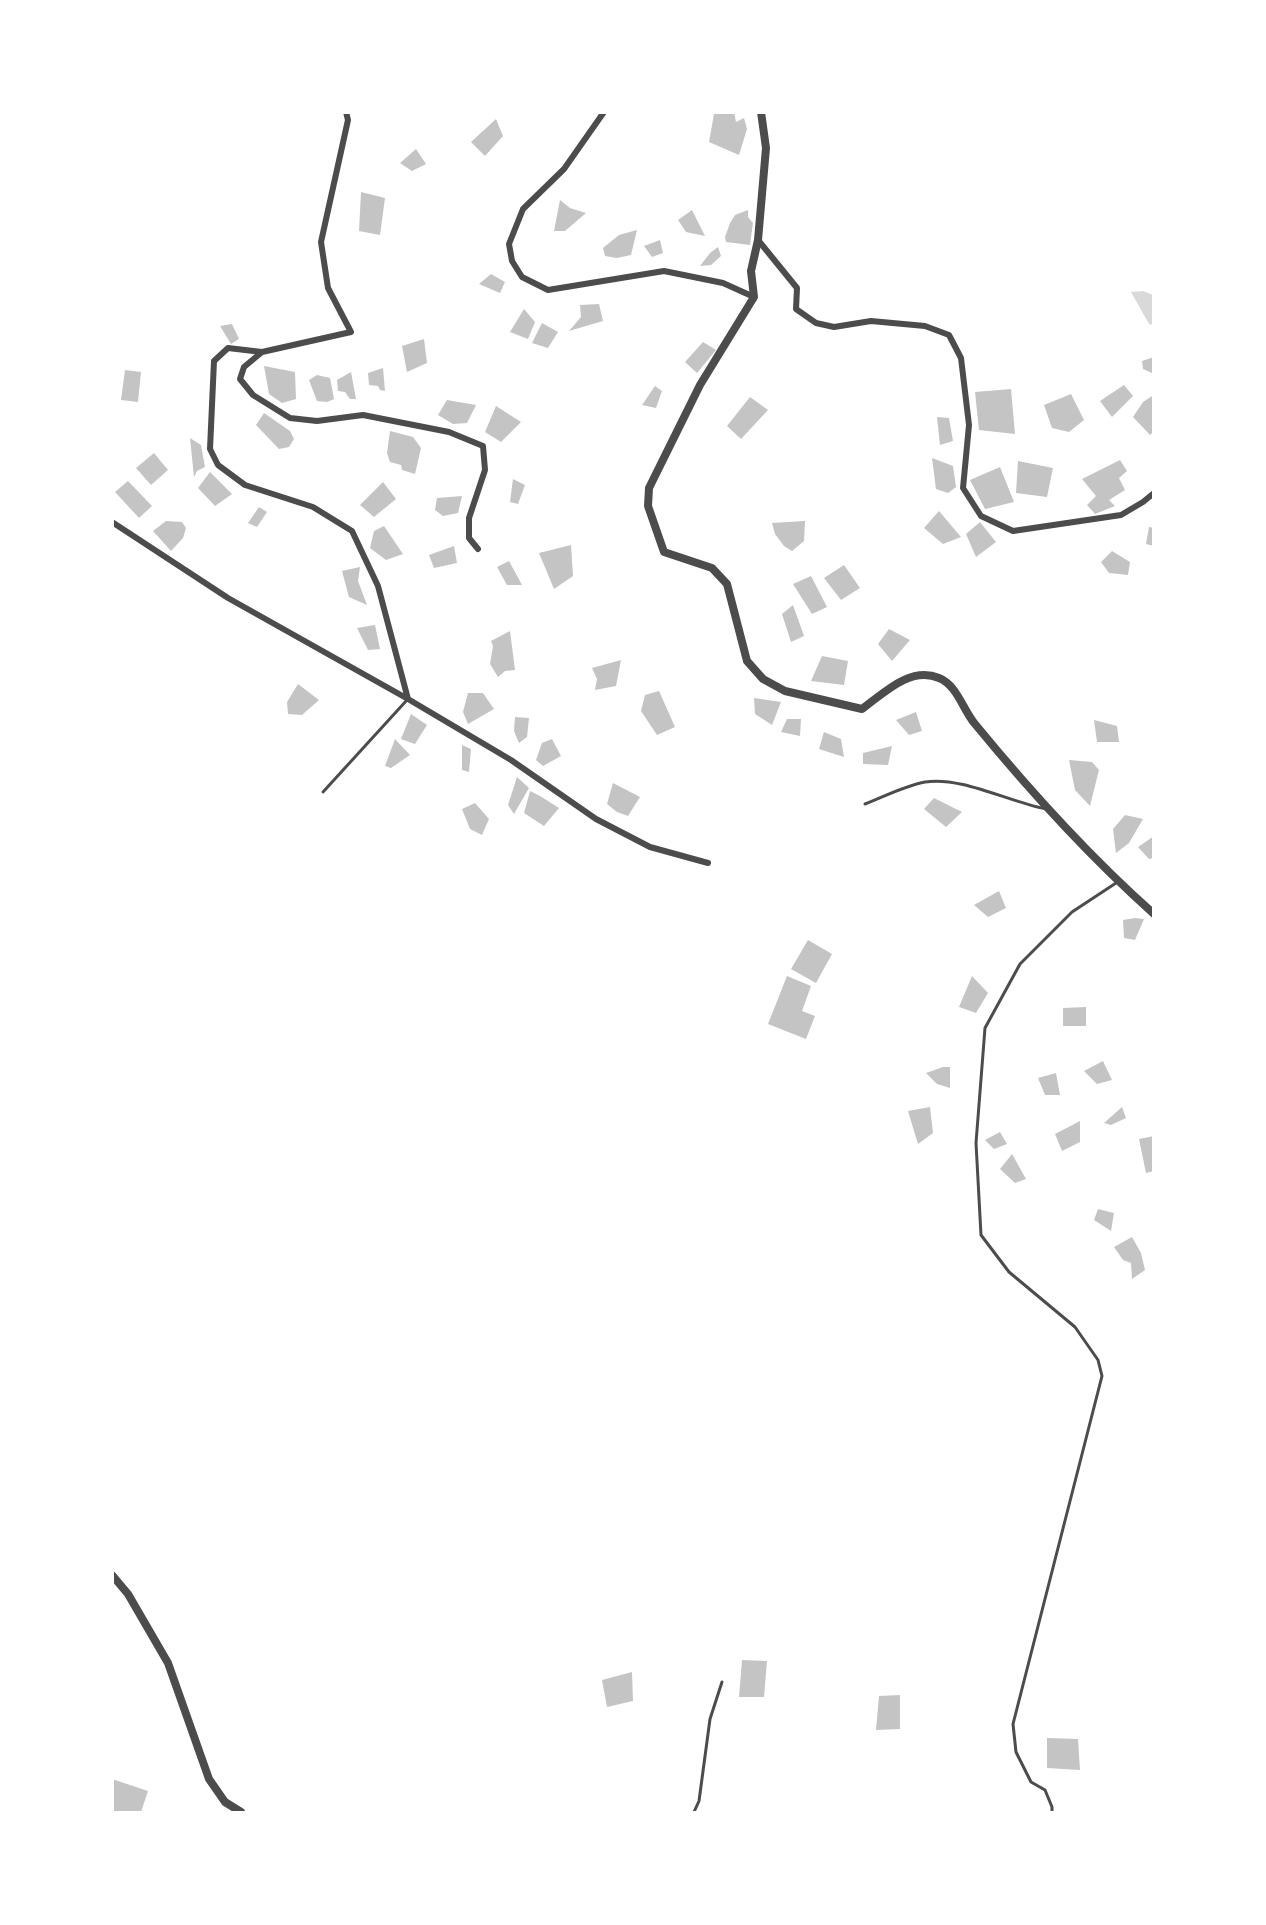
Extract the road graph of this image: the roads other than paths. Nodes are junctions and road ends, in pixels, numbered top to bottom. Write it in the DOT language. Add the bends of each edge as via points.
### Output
graph roads {
  1 [pos="346,112"];
  2 [pos="604,112"];
  3 [pos="760,112"];
  4 [pos="758,240"];
  5 [pos="754,297"];
  6 [pos="262,352"];
  7 [pos="1154,493"];
  8 [pos="112,522"];
  9 [pos="478,549"];
  10 [pos="408,699"];
  11 [pos="323,792"];
  12 [pos="865,804"];
  13 [pos="1050,810"];
  14 [pos="708,863"];
  15 [pos="1118,882"];
  16 [pos="1154,914"];
  17 [pos="112,1575"];
  18 [pos="722,1682"];
  19 [pos="241,1812"];
  20 [pos="694,1812"];
  21 [pos="1052,1812"];
  1 -- 6 [label="street" via="348,120 321,242 328,288 351,332"];
  2 -- 5 [label="street" via="564,170 523,209 509,244 512,261 522,277 548,290 664,271 723,283"];
  3 -- 4 [label="street" via="766,148"];
  4 -- 5 [label="street" via="751,271"];
  4 -- 7 [label="street" via="797,288 796,309 816,323 834,327 871,321 925,326 949,335 962,358 969,425 963,488 981,516 1013,531 1121,515"];
  5 -- 13 [label="street" via="700,385 649,488 648,506 664,552 712,568 727,584 747,661 763,679 785,691 862,709 901,681 921,675 940,678 955,691 965,712"];
  6 -- 9 [label="street" via="244,367 240,379 253,395 290,418 317,421 363,415 449,432 483,446 484,470 469,518 469,538"];
  6 -- 10 [label="street" via="228,348 214,361 210,448 218,465 245,485 313,507 352,531 378,586"];
  8 -- 10 [label="street" via="228,598"];
  10 -- 11 [label="lane"];
  10 -- 14 [label="street" via="511,760 596,819 650,847"];
  12 -- 13 [label="lane" via="924,782 951,781"];
  13 -- 15 [label="street"];
  15 -- 16 [label="street"];
  15 -- 21 [label="lane" via="1072,912 1020,963 985,1028 976,1143 981,1235 1009,1272 1075,1327 1098,1360 1102,1376 1013,1724 1016,1752 1031,1782 1045,1790"];
  17 -- 19 [label="street" via="128,1594 168,1663 209,1779 225,1802"];
  18 -- 20 [label="lane"];
}
